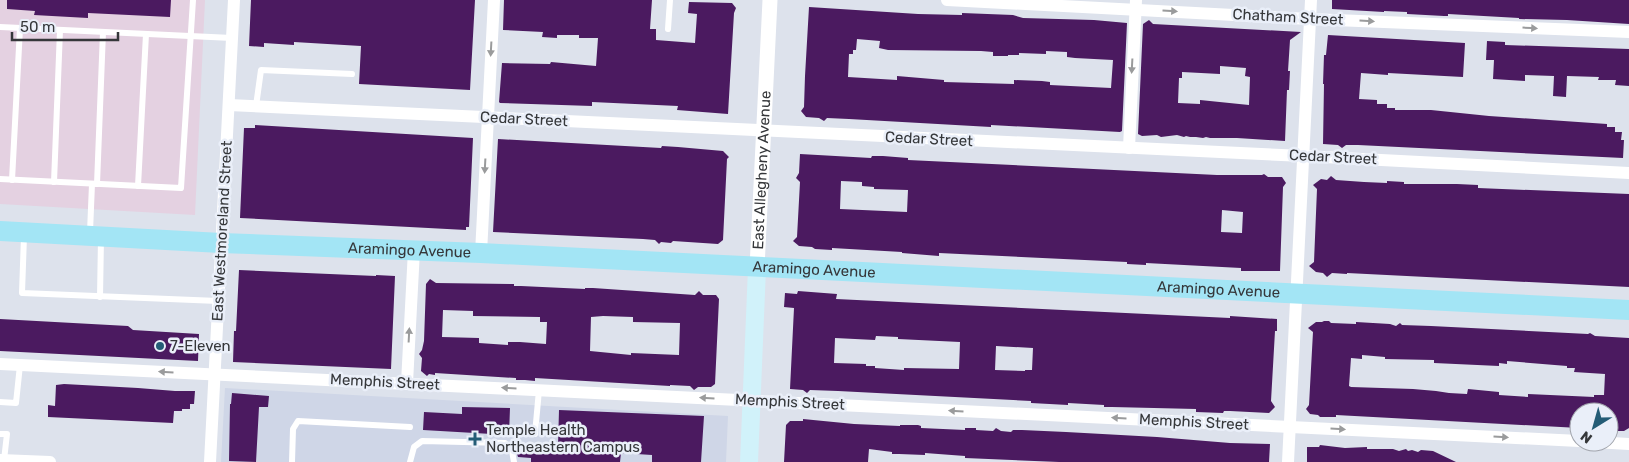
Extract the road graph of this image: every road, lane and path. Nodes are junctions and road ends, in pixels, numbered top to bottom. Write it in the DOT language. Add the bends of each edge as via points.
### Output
graph roads {
  1 [pos="193,0"];
  2 [pos="234,0"];
  3 [pos="494,0"];
  4 [pos="670,0"];
  5 [pos="770,0"];
  6 [pos="947,0"];
  7 [pos="1311,0"];
  8 [pos="1135,5"];
  9 [pos="1310,18"];
  10 [pos="0,27"];
  11 [pos="20,28"];
  12 [pos="668,29"];
  13 [pos="60,30"];
  14 [pos="103,32"];
  15 [pos="1629,32"];
  16 [pos="146,34"];
  17 [pos="190,36"];
  18 [pos="232,38"];
  19 [pos="352,74"];
  20 [pos="229,105"];
  21 [pos="256,106"];
  22 [pos="488,117"];
  23 [pos="765,131"];
  24 [pos="1129,148"];
  25 [pos="1304,156"];
  26 [pos="1629,173"];
  27 [pos="0,179"];
  28 [pos="12,180"];
  29 [pos="54,182"];
  30 [pos="94,184"];
  31 [pos="138,186"];
  32 [pos="0,231"];
  33 [pos="25,233"];
  34 [pos="95,236"];
  35 [pos="221,243"];
  36 [pos="414,250"];
  37 [pos="481,253"];
  38 [pos="758,268"];
  39 [pos="1297,294"];
  40 [pos="100,296"];
  41 [pos="218,301"];
  42 [pos="1629,310"];
  43 [pos="0,364"];
  44 [pos="20,365"];
  45 [pos="215,374"];
  46 [pos="407,383"];
  47 [pos="539,390"];
  48 [pos="752,401"];
  49 [pos="0,402"];
  50 [pos="410,427"];
  51 [pos="1290,427"];
  52 [pos="0,434"];
  53 [pos="535,434"];
  54 [pos="1569,441"];
  55 [pos="2,460"];
  56 [pos="50,462"];
  57 [pos="210,462"];
  58 [pos="292,462"];
  59 [pos="410,462"];
  60 [pos="514,462"];
  61 [pos="749,462"];
  62 [pos="1288,462"];
  1 -- 17 [label="lane"];
  2 -- 18 [label="street, East Westmoreland Street"];
  3 -- 22 [label="street, one-way"];
  4 -- 12 [label="lane"];
  5 -- 23 [label="street, East Allegheny Avenue"];
  6 -- 8 [label="street, Chatham Street"];
  7 -- 9 [label="street"];
  8 -- 9 [label="street, Chatham Street, one-way"];
  8 -- 24 [label="street, one-way"];
  9 -- 15 [label="street, Chatham Street, one-way"];
  9 -- 25 [label="street"];
  10 -- 11 [label="lane"];
  11 -- 13 [label="lane"];
  11 -- 28 [label="lane"];
  13 -- 14 [label="lane"];
  13 -- 29 [label="lane"];
  14 -- 16 [label="lane"];
  14 -- 30 [label="lane"];
  16 -- 17 [label="lane"];
  16 -- 31 [label="lane"];
  17 -- 18 [label="lane"];
  17 -- 31 [label="lane" via="181,188"];
  18 -- 20 [label="street, East Westmoreland Street"];
  19 -- 21 [label="lane" via="260,70"];
  20 -- 21 [label="street, Cedar Street"];
  20 -- 35 [label="street, East Westmoreland Street"];
  21 -- 22 [label="street, Cedar Street"];
  22 -- 23 [label="street, Cedar Street"];
  22 -- 37 [label="street, one-way"];
  23 -- 24 [label="street, Cedar Street"];
  23 -- 38 [label="street, East Allegheny Avenue"];
  24 -- 25 [label="street, Cedar Street"];
  25 -- 26 [label="street, Cedar Street"];
  25 -- 39 [label="street"];
  27 -- 28 [label="lane"];
  28 -- 29 [label="lane"];
  29 -- 30 [label="lane"];
  30 -- 31 [label="lane"];
  30 -- 34 [label="lane"];
  32 -- 33 [label="main road, Aramingo Avenue"];
  33 -- 34 [label="main road, Aramingo Avenue"];
  33 -- 40 [label="lane" via="22,293"];
  34 -- 35 [label="main road, Aramingo Avenue"];
  34 -- 40 [label="lane"];
  35 -- 36 [label="main road, Aramingo Avenue"];
  35 -- 41 [label="street, East Westmoreland Street"];
  36 -- 37 [label="main road, Aramingo Avenue"];
  46 -- 36 [label="street, one-way"];
  37 -- 38 [label="main road, Aramingo Avenue"];
  38 -- 39 [label="main road, Aramingo Avenue"];
  38 -- 48 [label="main road, East Allegheny Avenue"];
  39 -- 42 [label="main road, Aramingo Avenue"];
  39 -- 51 [label="street"];
  40 -- 41 [label="lane"];
  41 -- 45 [label="street, East Westmoreland Street"];
  43 -- 44 [label="street, Memphis Street"];
  45 -- 44 [label="street, Memphis Street, one-way"];
  44 -- 49 [label="lane" via="16,403"];
  45 -- 46 [label="street, Memphis Street"];
  45 -- 57 [label="street, East Westmoreland Street"];
  47 -- 46 [label="street, Memphis Street, one-way"];
  48 -- 47 [label="street, Memphis Street, one-way"];
  47 -- 53 [label="lane"];
  51 -- 48 [label="street, Memphis Street, one-way"];
  48 -- 61 [label="main road, East Allegheny Avenue"];
  50 -- 58 [label="lane" via="298,421 293,429"];
  51 -- 54 [label="street, Memphis Street, one-way"];
  51 -- 62 [label="street"];
  52 -- 55 [label="lane" via="7,434"];
  55 -- 56 [label="street"];
  59 -- 60 [label="lane" via="414,447 422,441 505,443 512,451"];
}
